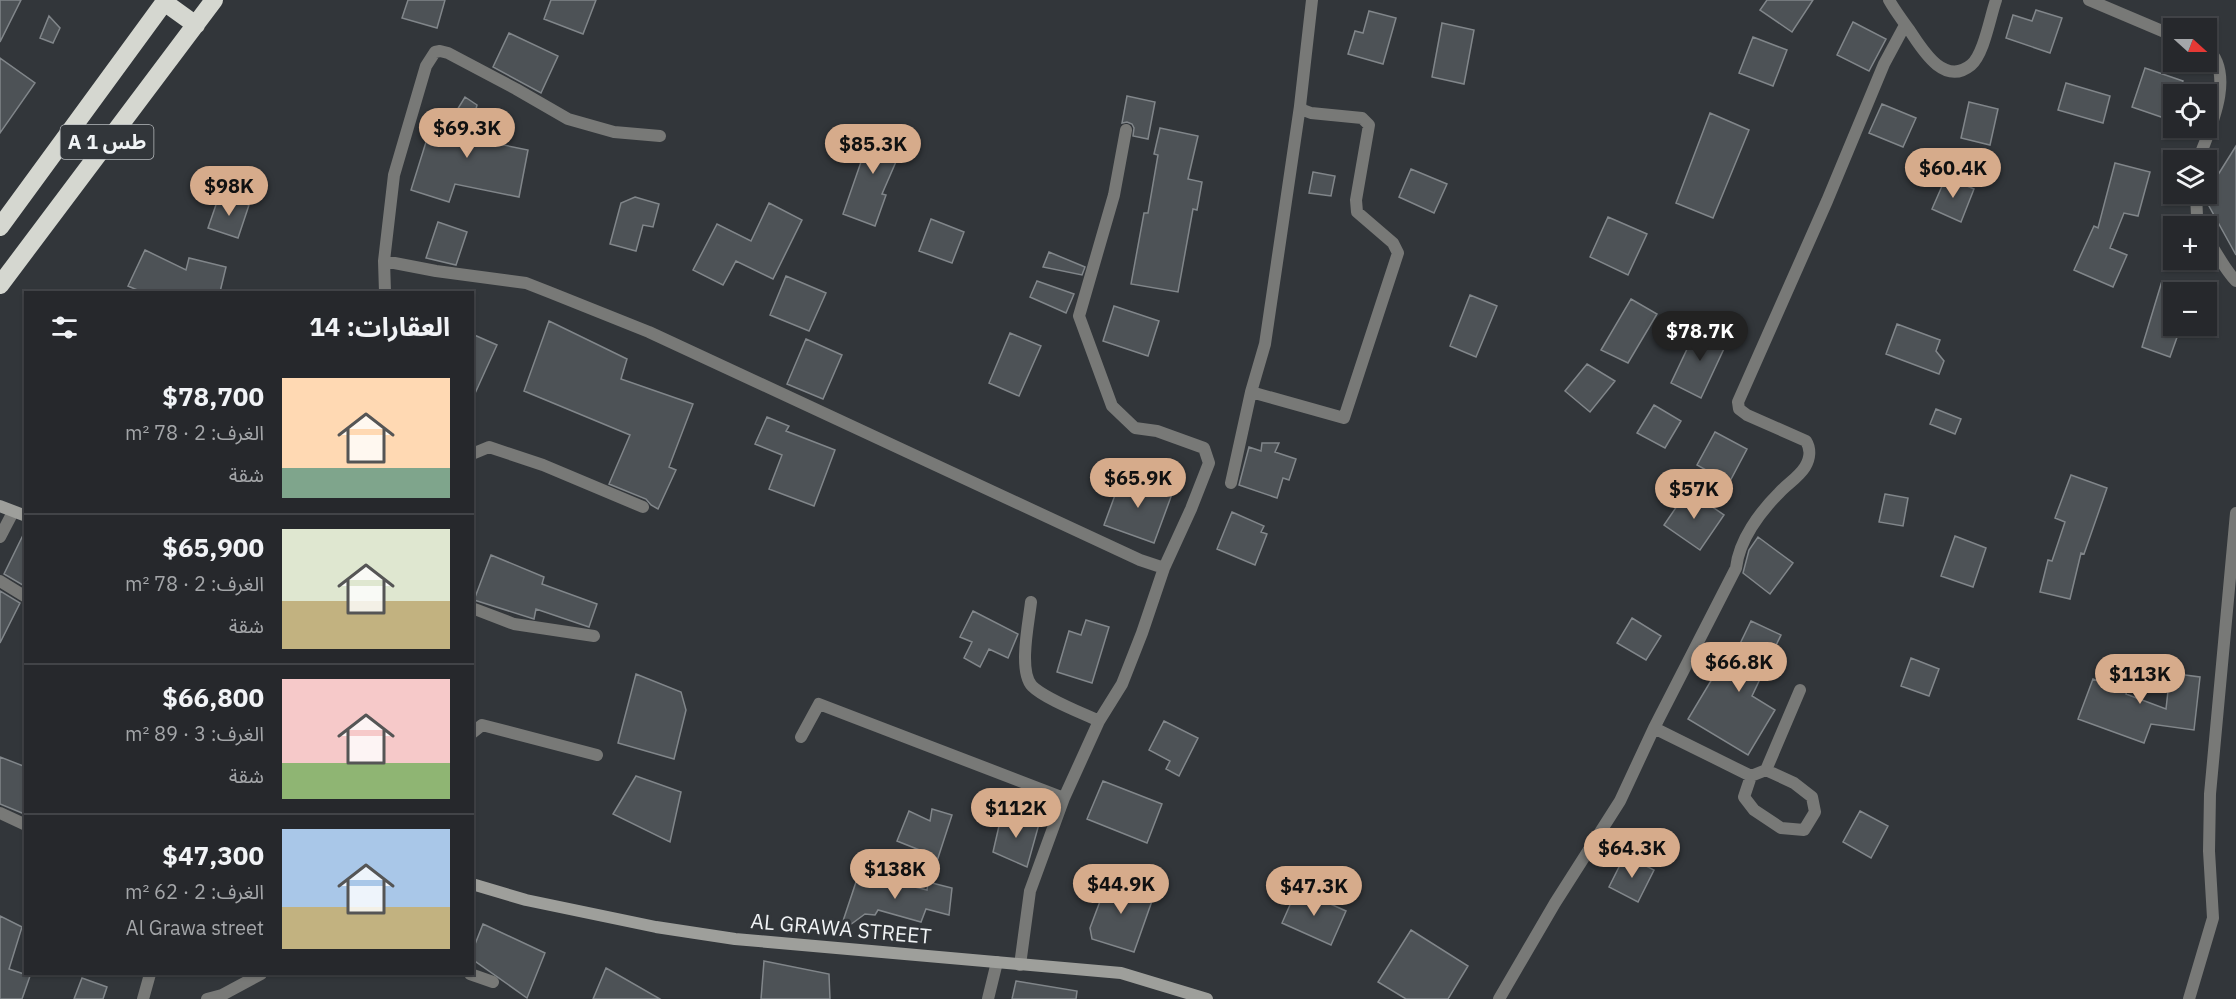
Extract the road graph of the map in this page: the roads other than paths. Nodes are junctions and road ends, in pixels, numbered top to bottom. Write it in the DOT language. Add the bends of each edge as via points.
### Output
graph roads {
  1 [pos="214,0"];
  2 [pos="1312,0"];
  3 [pos="1889,0"];
  4 [pos="1996,0"];
  5 [pos="2089,0"];
  6 [pos="165,1"];
  7 [pos="196,25"];
  8 [pos="1905,25"];
  9 [pos="2163,31"];
  10 [pos="2217,53"];
  11 [pos="1300,106"];
  12 [pos="1126,130"];
  13 [pos="660,136"];
  14 [pos="2203,150"];
  15 [pos="0,226"];
  16 [pos="2217,252"];
  17 [pos="384,261"];
  18 [pos="2236,281"];
  19 [pos="0,285"];
  20 [pos="385,291"];
  21 [pos="1251,392"];
  22 [pos="474,453"];
  23 [pos="1231,483"];
  24 [pos="0,506"];
  25 [pos="644,507"];
  26 [pos="2236,513"];
  27 [pos="19,514"];
  28 [pos="0,537"];
  29 [pos="1164,568"];
  30 [pos="0,581"];
  31 [pos="24,596"];
  32 [pos="1031,602"];
  33 [pos="474,609"];
  34 [pos="594,636"];
  35 [pos="1800,690"];
  36 [pos="1099,722"];
  37 [pos="1654,728"];
  38 [pos="474,731"];
  39 [pos="801,737"];
  40 [pos="597,755"];
  41 [pos="1766,770"];
  42 [pos="1751,776"];
  43 [pos="1064,798"];
  44 [pos="0,813"];
  45 [pos="24,824"];
  46 [pos="474,885"];
  47 [pos="997,962"];
  48 [pos="1020,965"];
  49 [pos="150,975"];
  50 [pos="259,975"];
  51 [pos="473,975"];
  52 [pos="493,982"];
  53 [pos="143,999"];
  54 [pos="207,999"];
  55 [pos="988,999"];
  56 [pos="1207,999"];
  57 [pos="1499,999"];
  58 [pos="2189,999"];
  1 -- 7 [label="highway, A 1 طس"];
  2 -- 11 [label="street"];
  3 -- 8 [label="street"];
  4 -- 8 [label="street" via="1980,52 1971,65 1955,71 1933,63"];
  5 -- 9 [label="street"];
  6 -- 7 [label="highway"];
  6 -- 15 [label="highway"];
  7 -- 19 [label="highway, A 1 طس"];
  8 -- 37 [label="street" via="1884,64 1738,402 1739,409 1748,415 1806,441 1809,459 1750,529 1736,568"];
  10 -- 14 [label="street" via="2232,81 2224,111"];
  11 -- 21 [label="street" via="1265,344"];
  11 -- 21 [label="street" via="1311,113 1362,118 1369,125 1357,212 1386,235 1398,253 1344,418"];
  12 -- 29 [label="street" via="1114,195 1078,316 1112,406 1136,428 1157,431 1204,448 1209,463"];
  13 -- 17 [label="street" via="614,132 568,119 448,53 435,52 426,66 394,175"];
  16 -- 18 [label="street"];
  17 -- 20 [label="street"];
  17 -- 29 [label="street" via="526,283 549,292 649,332"];
  21 -- 23 [label="street"];
  22 -- 25 [label="street" via="489,447"];
  24 -- 27 [label="street"];
  26 -- 58 [label="street" via="2211,794 2213,918"];
  27 -- 28 [label="street"];
  29 -- 36 [label="street" via="1122,684"];
  30 -- 31 [label="street"];
  32 -- 36 [label="street" via="1026,674 1032,685"];
  33 -- 34 [label="street" via="514,624"];
  35 -- 41 [label="street"];
  36 -- 43 [label="street"];
  37 -- 42 [label="street"];
  37 -- 57 [label="street" via="1620,801"];
  38 -- 40 [label="street" via="482,725"];
  39 -- 43 [label="street" via="819,704"];
  41 -- 42 [label="street"];
  41 -- 42 [label="street" via="1812,797 1815,812 1804,830 1781,828 1754,810 1744,797"];
  43 -- 48 [label="street" via="1030,891"];
  44 -- 45 [label="street"];
  46 -- 47 [label="street, AL GRAWA STREET" via="526,900 735,939"];
  47 -- 48 [label="street, AL GRAWA STREET"];
  47 -- 55 [label="street"];
  48 -- 56 [label="street, AL GRAWA STREET" via="1121,973"];
  49 -- 53 [label="street"];
  50 -- 54 [label="street"];
  51 -- 52 [label="street"];
}
